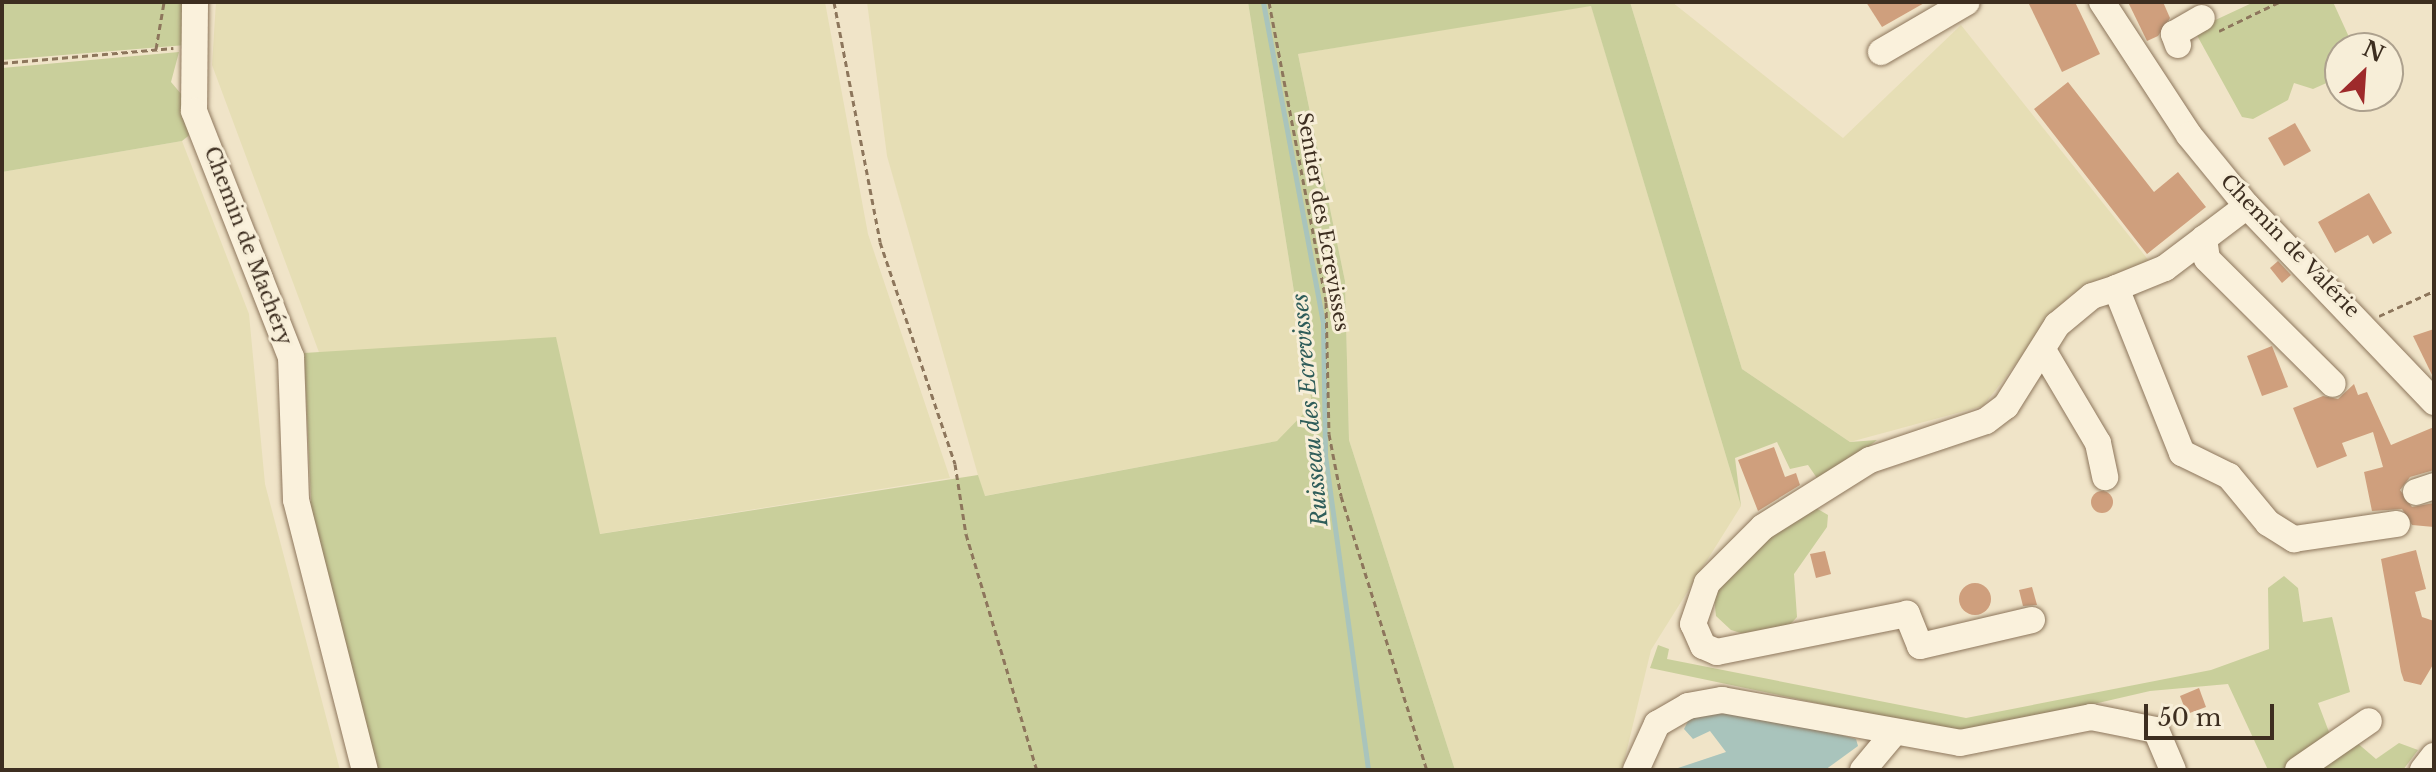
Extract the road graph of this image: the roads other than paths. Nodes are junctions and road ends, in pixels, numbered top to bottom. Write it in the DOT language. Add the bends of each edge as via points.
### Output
graph roads {
  1 [pos="195,2"];
  2 [pos="1967,2"];
  3 [pos="2102,2"];
  4 [pos="2198,20"];
  5 [pos="2178,45"];
  6 [pos="1881,52"];
  7 [pos="2247,206"];
  8 [pos="2204,238"];
  9 [pos="2116,288"];
  10 [pos="2043,350"];
  11 [pos="2333,384"];
  12 [pos="2434,402"];
  13 [pos="2105,477"];
  14 [pos="2397,524"];
  15 [pos="2032,620"];
  16 [pos="2369,721"];
  17 [pos="1894,733"];
  18 [pos="2434,756"];
  19 [pos="365,770"];
  20 [pos="1636,770"];
  21 [pos="1863,770"];
  22 [pos="2173,770"];
  23 [pos="2298,770"];
  24 [pos="2423,770"];
  1 -- 19 [label="street, Chemin de Machéry" via="194,111 291,357 296,500"];
  2 -- 6 [label="street"];
  3 -- 7 [label="street, Chemin de Valérie" via="2189,135"];
  4 -- 5 [label="street" via="2174,34"];
  7 -- 8 [label="street"];
  7 -- 12 [label="street, Chemin de Valérie" via="2367,325"];
  8 -- 9 [label="street" via="2165,268"];
  8 -- 11 [label="street" via="2207,259"];
  9 -- 10 [label="street" via="2075,306"];
  9 -- 14 [label="street" via="2182,453 2229,476 2268,523 2294,539"];
  10 -- 13 [label="street" via="2098,443"];
  10 -- 15 [label="street" via="2006,406 1986,421 1870,460 1763,527 1707,583 1693,624 1703,646 1717,652 1907,614 1920,646"];
  16 -- 23 [label="street"];
  17 -- 20 [label="street" via="1712,700 1657,724"];
  17 -- 21 [label="street"];
  17 -- 22 [label="street" via="1976,742 2086,716 2156,730"];
  18 -- 24 [label="street"];
}
